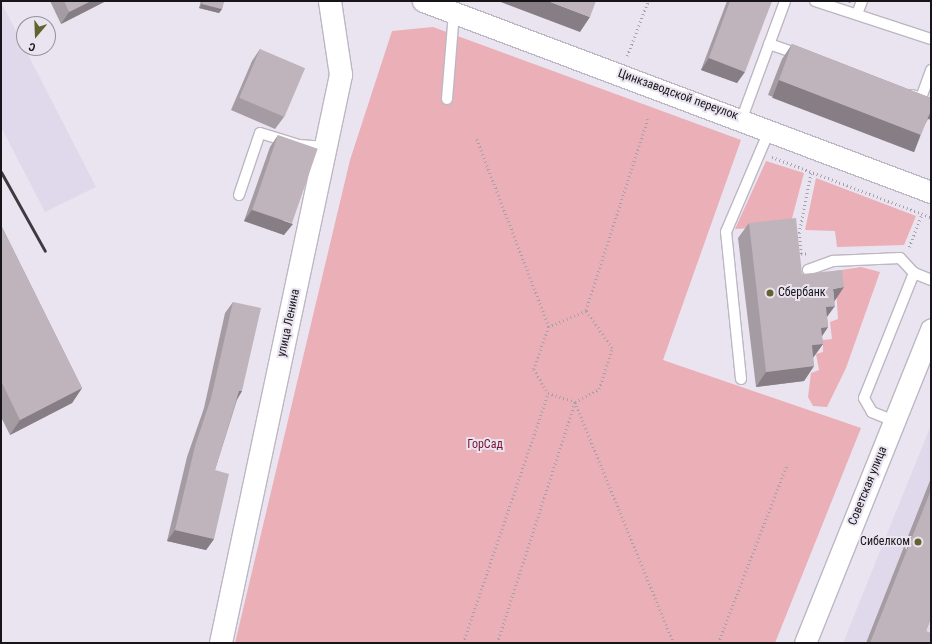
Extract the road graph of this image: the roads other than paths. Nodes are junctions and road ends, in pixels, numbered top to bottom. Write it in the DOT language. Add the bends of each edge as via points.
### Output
graph roads {
  1 [pos="330,1"];
  2 [pos="423,1"];
  3 [pos="785,1"];
  4 [pos="815,1"];
  5 [pos="862,1"];
  6 [pos="454,12"];
  7 [pos="857,14"];
  8 [pos="931,39"];
  9 [pos="769,44"];
  10 [pos="812,59"];
  11 [pos="931,70"];
  12 [pos="899,91"];
  13 [pos="447,99"];
  14 [pos="742,118"];
  15 [pos="770,129"];
  16 [pos="326,147"];
  17 [pos="931,192"];
  18 [pos="239,195"];
  19 [pos="808,270"];
  20 [pos="914,273"];
  21 [pos="931,280"];
  22 [pos="931,329"];
  23 [pos="741,379"];
  24 [pos="894,421"];
  25 [pos="221,643"];
  26 [pos="805,643"];
  1 -- 16 [label="street, улица Ленина" via="341,75"];
  2 -- 6 [label="street, Цинкзаводской переулок"];
  3 -- 9 [label="lane"];
  4 -- 7 [label="lane"];
  5 -- 7 [label="lane"];
  6 -- 13 [label="lane"];
  6 -- 14 [label="street, Цинкзаводской переулок"];
  7 -- 8 [label="lane"];
  9 -- 10 [label="lane"];
  9 -- 14 [label="lane"];
  11 -- 12 [label="lane" via="921,98"];
  14 -- 15 [label="street, Цинкзаводской переулок"];
  15 -- 17 [label="street, Цинкзаводской переулок"];
  15 -- 23 [label="lane" via="726,232"];
  16 -- 18 [label="lane" via="298,145 260,133"];
  16 -- 25 [label="street, улица Ленина"];
  19 -- 20 [label="lane" via="833,261 900,258"];
  20 -- 21 [label="lane"];
  20 -- 24 [label="lane" via="864,398 872,412"];
  22 -- 24 [label="street, Советская улица"];
  24 -- 26 [label="street, Советская улица"];
}
